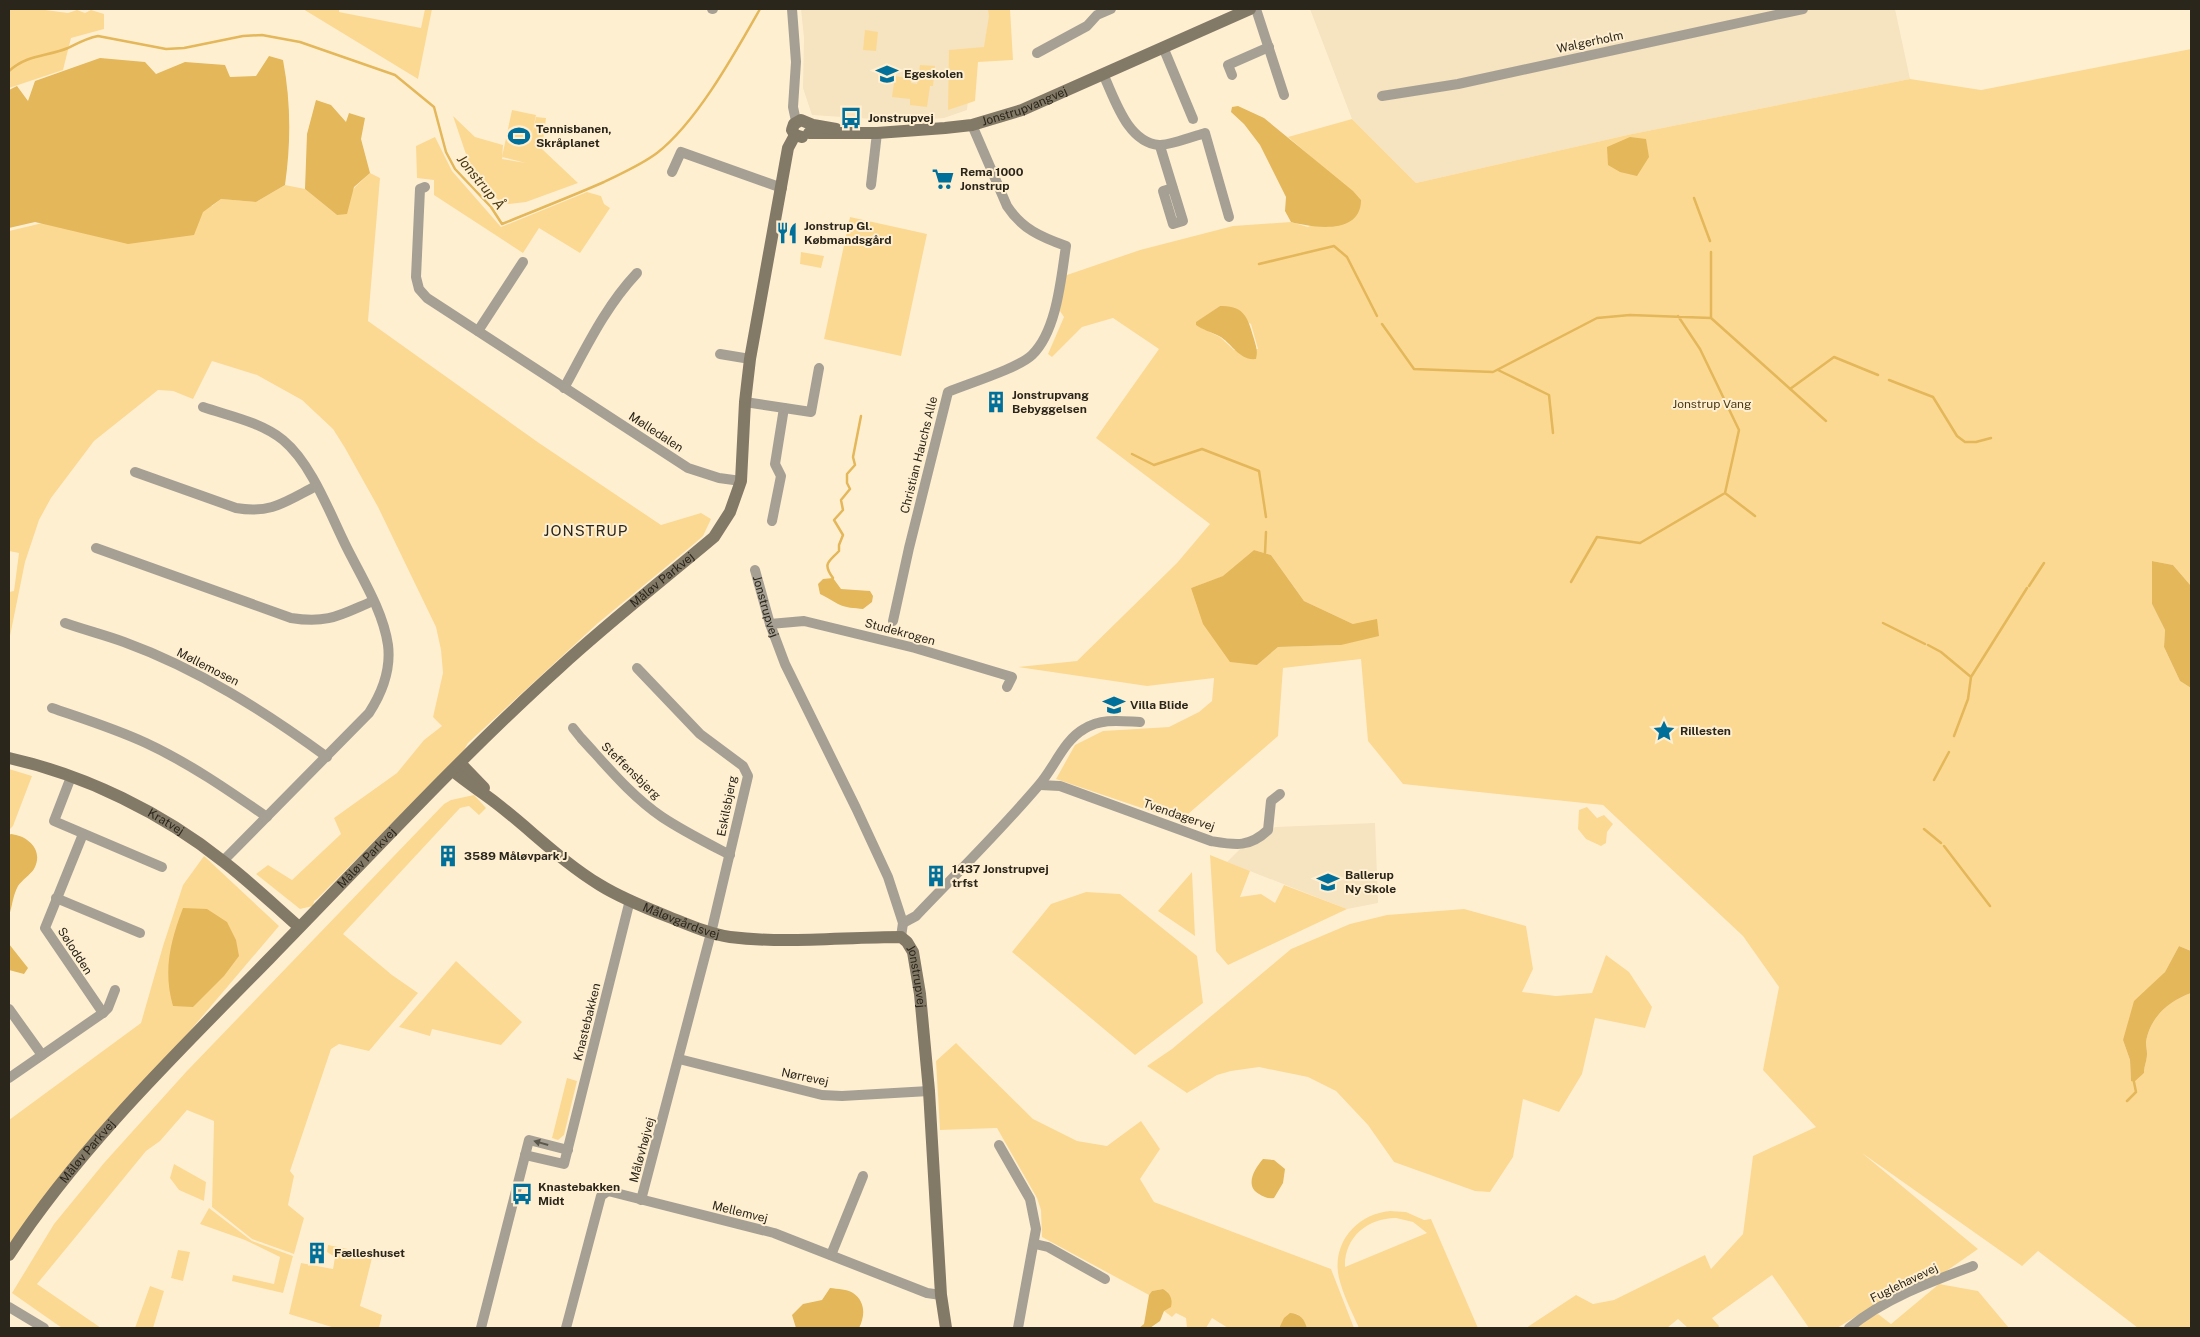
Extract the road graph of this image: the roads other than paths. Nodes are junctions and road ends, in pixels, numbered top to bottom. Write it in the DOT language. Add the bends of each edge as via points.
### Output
graph roads {
  1 [pos="792,9"];
  2 [pos="1111,9"];
  3 [pos="1250,9"];
  4 [pos="1256,9"];
  5 [pos="1802,9"];
  6 [pos="1163,47"];
  7 [pos="1268,47"];
  8 [pos="1037,53"];
  9 [pos="1103,74"];
  10 [pos="1232,75"];
  11 [pos="1284,94"];
  12 [pos="1382,96"];
  13 [pos="1193,119"];
  14 [pos="972,125"];
  15 [pos="802,128"];
  16 [pos="877,133"];
  17 [pos="1160,146"];
  18 [pos="672,172"];
  19 [pos="871,185"];
  20 [pos="425,187"];
  21 [pos="782,188"];
  22 [pos="1173,188"];
  23 [pos="1229,217"];
  24 [pos="524,262"];
  25 [pos="637,273"];
  26 [pos="478,331"];
  27 [pos="720,354"];
  28 [pos="750,359"];
  29 [pos="819,368"];
  30 [pos="564,388"];
  31 [pos="745,402"];
  32 [pos="202,407"];
  33 [pos="784,408"];
  34 [pos="135,472"];
  35 [pos="741,481"];
  36 [pos="316,486"];
  37 [pos="772,521"];
  38 [pos="96,548"];
  39 [pos="755,570"];
  40 [pos="373,601"];
  41 [pos="893,621"];
  42 [pos="65,623"];
  43 [pos="770,624"];
  44 [pos="637,668"];
  45 [pos="1007,687"];
  46 [pos="52,708"];
  47 [pos="1140,722"];
  48 [pos="573,728"];
  49 [pos="327,757"];
  50 [pos="9,758"];
  51 [pos="457,767"];
  52 [pos="71,777"];
  53 [pos="1040,785"];
  54 [pos="1280,794"];
  55 [pos="267,817"];
  56 [pos="83,834"];
  57 [pos="730,855"];
  58 [pos="223,861"];
  59 [pos="162,868"];
  60 [pos="56,898"];
  61 [pos="630,900"];
  62 [pos="903,923"];
  63 [pos="299,926"];
  64 [pos="140,933"];
  65 [pos="711,933"];
  66 [pos="901,937"];
  67 [pos="115,990"];
  68 [pos="9,1008"];
  69 [pos="103,1013"];
  70 [pos="42,1056"];
  71 [pos="679,1058"];
  72 [pos="9,1078"];
  73 [pos="929,1091"];
  74 [pos="999,1144"];
  75 [pos="568,1150"];
  76 [pos="525,1155"];
  77 [pos="863,1176"];
  78 [pos="641,1200"];
  79 [pos="1035,1244"];
  80 [pos="9,1255"];
  81 [pos="831,1255"];
  82 [pos="1973,1266"];
  83 [pos="1105,1279"];
  84 [pos="941,1295"];
  85 [pos="9,1306"];
  86 [pos="44,1328"];
  87 [pos="481,1328"];
  88 [pos="566,1328"];
  89 [pos="946,1328"];
  90 [pos="1018,1328"];
  91 [pos="1849,1328"];
  1 -- 15 [label="street" via="795,89"];
  2 -- 8 [label="street"];
  3 -- 6 [label="street, Jonstrupvangvej"];
  4 -- 7 [label="street"];
  5 -- 12 [label="street, Walgerholm" via="1458,84"];
  6 -- 9 [label="street, Jonstrupvangvej"];
  6 -- 13 [label="street"];
  7 -- 10 [label="street" via="1228,65"];
  7 -- 11 [label="street"];
  9 -- 14 [label="street, Jonstrupvangvej" via="1022,110"];
  9 -- 17 [label="street" via="1134,133"];
  14 -- 16 [label="street, Jonstrupvangvej"];
  14 -- 41 [label="street, Christian Hauchs Alle" via="1014,217 1036,235 1066,246 1051,321 1032,355 948,392"];
  15 -- 16 [label="street, Jonstrupvangvej"];
  15 -- 21 [label="street" via="788,148"];
  16 -- 19 [label="street"];
  17 -- 22 [label="street"];
  17 -- 23 [label="street" via="1205,133"];
  18 -- 21 [label="street" via="681,152"];
  20 -- 26 [label="street, Mølledalen" via="420,189 418,288 427,298"];
  21 -- 28 [label="street"];
  24 -- 26 [label="street"];
  25 -- 30 [label="street" via="605,313"];
  26 -- 30 [label="street, Mølledalen"];
  27 -- 28 [label="street"];
  28 -- 31 [label="street"];
  29 -- 33 [label="street" via="811,412"];
  30 -- 35 [label="street, Mølledalen" via="688,468"];
  31 -- 33 [label="street"];
  31 -- 35 [label="street"];
  32 -- 36 [label="street" via="264,428 283,440 299,457"];
  33 -- 37 [label="street" via="775,464 781,476"];
  34 -- 36 [label="street" via="252,511 267,510"];
  35 -- 51 [label="street, Måløv Parkvej" via="730,512 714,536 559,668"];
  36 -- 40 [label="street"];
  38 -- 40 [label="street" via="291,618 313,622 332,619"];
  39 -- 43 [label="street, Jonstrupvej"];
  40 -- 49 [label="street" via="389,647 380,694 369,713"];
  42 -- 49 [label="street, Møllemosen" via="170,661 270,716"];
  43 -- 45 [label="street, Studekrogen" via="804,620 915,648 1012,677"];
  43 -- 62 [label="street, Jonstrupvej" via="785,664 888,876"];
  44 -- 57 [label="street, Eskilsbjerg" via="700,734 743,766 748,776"];
  46 -- 55 [label="street" via="147,743 226,788"];
  47 -- 53 [label="street" via="1110,720 1082,730"];
  48 -- 57 [label="street, Steffensbjerg" via="641,800 688,833"];
  49 -- 55 [label="street"];
  50 -- 52 [label="street, Kratvej"];
  51 -- 61 [label="street, Måløvgårdsvej" via="582,873"];
  51 -- 63 [label="street, Måløv Parkvej"];
  52 -- 56 [label="street" via="54,821"];
  52 -- 58 [label="street, Kratvej" via="169,824"];
  53 -- 54 [label="street, Tvendagervej" via="1060,786 1211,841 1231,845 1252,842 1268,830 1270,801"];
  53 -- 62 [label="street" via="916,916"];
  55 -- 58 [label="street"];
  56 -- 59 [label="street"];
  56 -- 60 [label="street, Sølodden"];
  57 -- 65 [label="street, Eskilsbjerg"];
  58 -- 63 [label="street, Kratvej"];
  60 -- 64 [label="street"];
  60 -- 69 [label="street, Sølodden" via="45,928"];
  61 -- 65 [label="street, Måløvgårdsvej"];
  61 -- 75 [label="street, Knastebakken"];
  62 -- 66 [label="street, Jonstrupvej"];
  63 -- 80 [label="street, Måløv Parkvej" via="96,1142 51,1196"];
  65 -- 66 [label="street, Måløvgårdsvej" via="787,939"];
  65 -- 71 [label="street, Måløvhøjvej"];
  66 -- 73 [label="street, Jonstrupvej" via="913,952"];
  67 -- 69 [label="street"];
  68 -- 70 [label="street"];
  69 -- 70 [label="street"];
  70 -- 72 [label="street"];
  71 -- 73 [label="street, Nørrevej" via="822,1095"];
  71 -- 78 [label="street, Måløvhøjvej"];
  73 -- 84 [label="street, Jonstrupvej"];
  74 -- 79 [label="street" via="1030,1199 1036,1229"];
  75 -- 76 [label="street" via="564,1164"];
  75 -- 76 [label="street, one-way" via="529,1140"];
  76 -- 87 [label="street"];
  77 -- 81 [label="street"];
  78 -- 81 [label="street, Mellemvej" via="774,1233"];
  78 -- 88 [label="street, Måløvhøjvej" via="608,1191 601,1196"];
  79 -- 83 [label="street" via="1048,1247"];
  79 -- 90 [label="street"];
  81 -- 84 [label="street, Mellemvej" via="927,1293"];
  82 -- 91 [label="street, Fuglehavevej" via="1895,1298"];
  84 -- 89 [label="street, Jonstrupvej"];
  85 -- 86 [label="street"];
}
